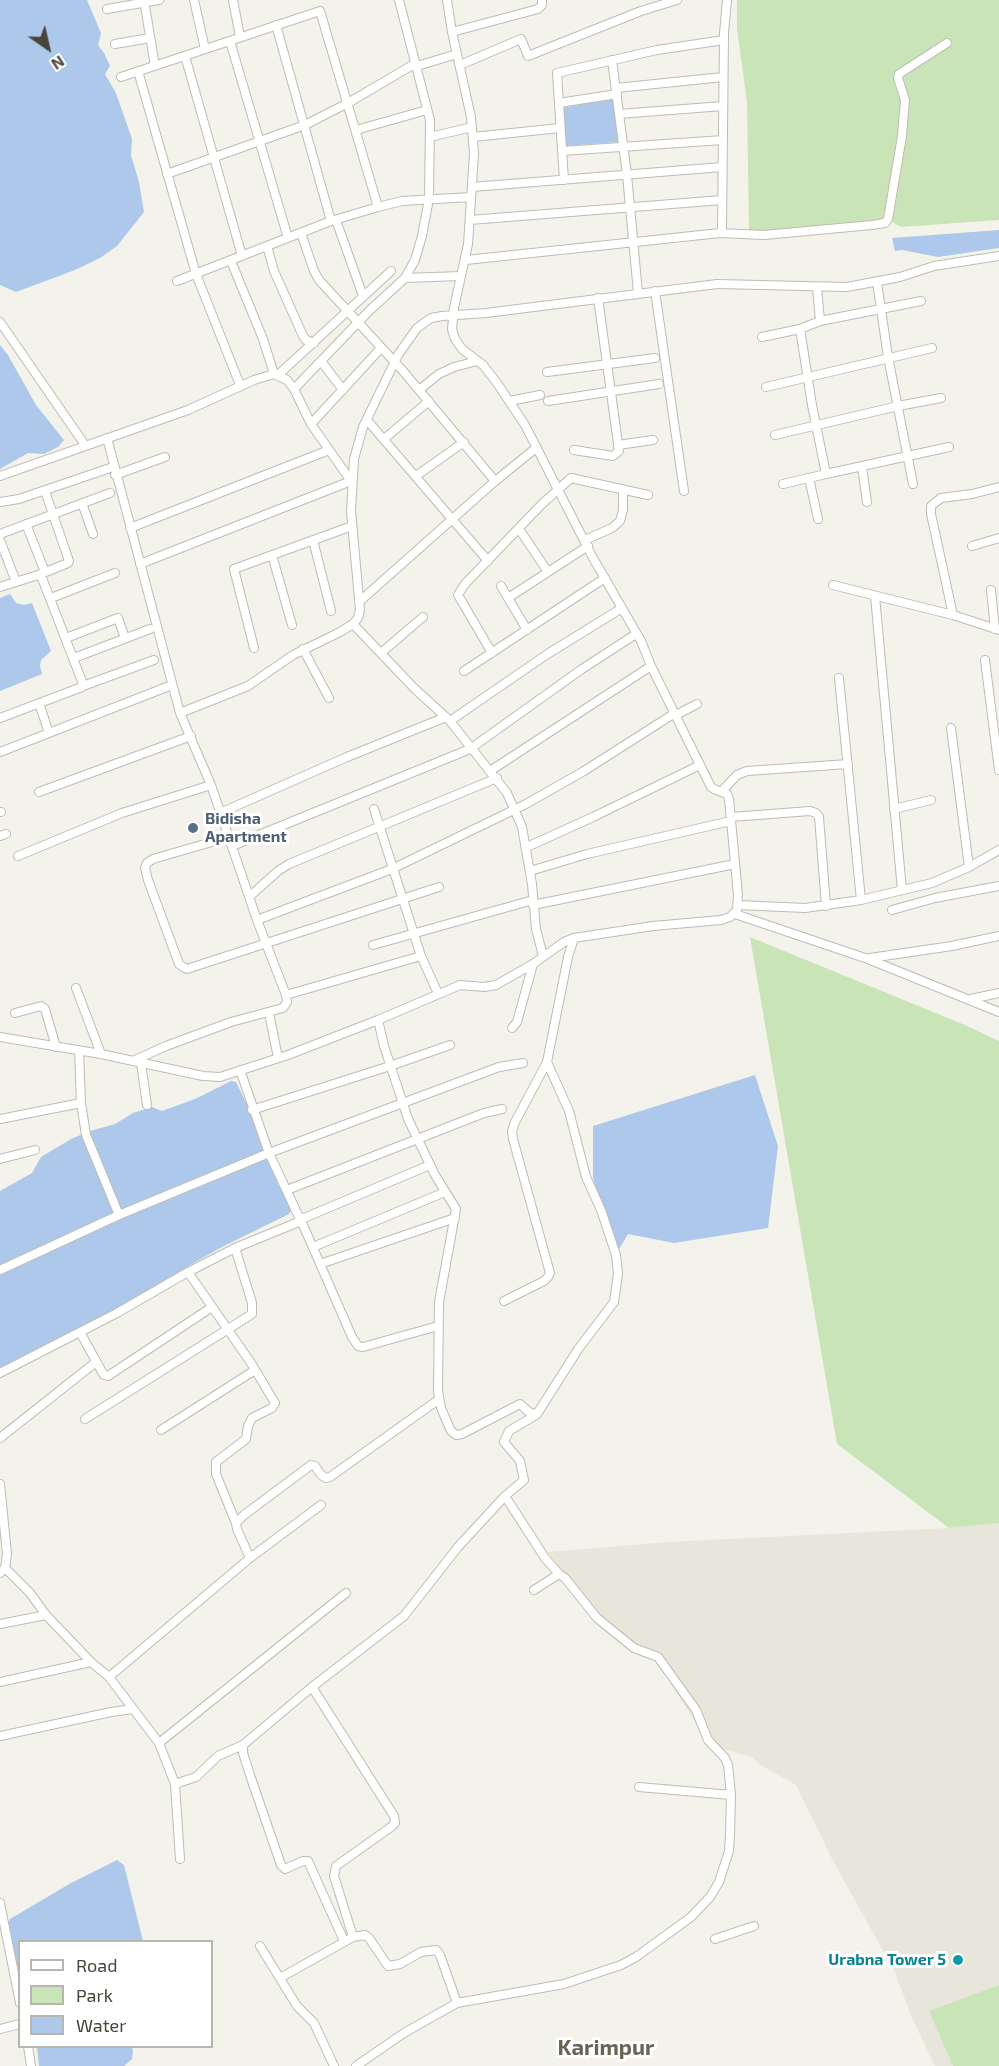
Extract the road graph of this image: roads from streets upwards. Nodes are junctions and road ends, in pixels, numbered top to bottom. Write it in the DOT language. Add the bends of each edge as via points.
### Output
graph roads {
  1 [pos="159,0"];
  2 [pos="194,0"];
  3 [pos="232,0"];
  4 [pos="399,0"];
  5 [pos="447,0"];
  6 [pos="542,0"];
  7 [pos="677,0"];
  8 [pos="727,0"];
  9 [pos="145,1"];
  10 [pos="107,9"];
  11 [pos="276,25"];
  12 [pos="452,32"];
  13 [pos="240,37"];
  14 [pos="150,38"];
  15 [pos="724,40"];
  16 [pos="230,41"];
  17 [pos="947,43"];
  18 [pos="116,44"];
  19 [pos="205,49"];
  20 [pos="457,54"];
  21 [pos="185,56"];
  22 [pos="612,60"];
  23 [pos="416,65"];
  24 [pos="459,65"];
  25 [pos="155,66"];
  26 [pos="138,71"];
  27 [pos="121,77"];
  28 [pos="723,77"];
  29 [pos="616,91"];
  30 [pos="348,104"];
  31 [pos="559,104"];
  32 [pos="723,106"];
  33 [pos="427,110"];
  34 [pos="619,114"];
  35 [pos="305,125"];
  36 [pos="472,127"];
  37 [pos="560,128"];
  38 [pos="356,130"];
  39 [pos="430,137"];
  40 [pos="473,137"];
  41 [pos="723,140"];
  42 [pos="259,142"];
  43 [pos="623,145"];
  44 [pos="562,151"];
  45 [pos="213,158"];
  46 [pos="723,167"];
  47 [pos="167,174"];
  48 [pos="627,175"];
  49 [pos="564,180"];
  50 [pos="472,187"];
  51 [pos="471,197"];
  52 [pos="429,199"];
  53 [pos="722,200"];
  54 [pos="378,207"];
  55 [pos="630,207"];
  56 [pos="334,220"];
  57 [pos="470,220"];
  58 [pos="302,233"];
  59 [pos="720,233"];
  60 [pos="288,238"];
  61 [pos="633,242"];
  62 [pos="267,246"];
  63 [pos="242,256"];
  64 [pos="999,256"];
  65 [pos="466,260"];
  66 [pos="231,261"];
  67 [pos="391,271"];
  68 [pos="196,274"];
  69 [pos="461,276"];
  70 [pos="405,278"];
  71 [pos="177,281"];
  72 [pos="877,282"];
  73 [pos="817,287"];
  74 [pos="655,291"];
  75 [pos="638,293"];
  76 [pos="363,296"];
  77 [pos="598,298"];
  78 [pos="921,301"];
  79 [pos="348,310"];
  80 [pos="881,310"];
  81 [pos="453,314"];
  82 [pos="820,321"];
  83 [pos="0,322"];
  84 [pos="358,322"];
  85 [pos="800,329"];
  86 [pos="762,337"];
  87 [pos="314,343"];
  88 [pos="381,348"];
  89 [pos="932,348"];
  90 [pos="888,357"];
  91 [pos="655,358"];
  92 [pos="321,361"];
  93 [pos="477,361"];
  94 [pos="395,363"];
  95 [pos="607,364"];
  96 [pos="547,372"];
  97 [pos="276,375"];
  98 [pos="807,377"];
  99 [pos="659,384"];
  100 [pos="240,386"];
  101 [pos="766,387"];
  102 [pos="294,389"];
  103 [pos="343,390"];
  104 [pos="419,390"];
  105 [pos="611,391"];
  106 [pos="540,395"];
  107 [pos="940,398"];
  108 [pos="429,401"];
  109 [pos="510,401"];
  110 [pos="548,401"];
  111 [pos="898,406"];
  112 [pos="367,420"];
  113 [pos="311,424"];
  114 [pos="816,425"];
  115 [pos="775,435"];
  116 [pos="107,438"];
  117 [pos="384,439"];
  118 [pos="653,440"];
  119 [pos="464,442"];
  120 [pos="85,445"];
  121 [pos="618,445"];
  122 [pos="950,447"];
  123 [pos="536,448"];
  124 [pos="329,450"];
  125 [pos="574,450"];
  126 [pos="165,457"];
  127 [pos="908,457"];
  128 [pos="862,467"];
  129 [pos="114,471"];
  130 [pos="826,474"];
  131 [pos="0,476"];
  132 [pos="417,476"];
  133 [pos="809,478"];
  134 [pos="351,481"];
  135 [pos="495,481"];
  136 [pos="783,484"];
  137 [pos="913,484"];
  138 [pos="999,487"];
  139 [pos="559,489"];
  140 [pos="623,489"];
  141 [pos="45,491"];
  142 [pos="684,491"];
  143 [pos="110,493"];
  144 [pos="648,495"];
  145 [pos="0,502"];
  146 [pos="867,502"];
  147 [pos="82,504"];
  148 [pos="53,514"];
  149 [pos="818,519"];
  150 [pos="452,520"];
  151 [pos="26,524"];
  152 [pos="352,526"];
  153 [pos="130,528"];
  154 [pos="519,529"];
  155 [pos="0,534"];
  156 [pos="93,534"];
  157 [pos="999,538"];
  158 [pos="0,540"];
  159 [pos="313,540"];
  160 [pos="586,543"];
  161 [pos="972,546"];
  162 [pos="272,555"];
  163 [pos="488,561"];
  164 [pos="140,564"];
  165 [pos="548,572"];
  166 [pos="115,573"];
  167 [pos="41,574"];
  168 [pos="604,578"];
  169 [pos="16,582"];
  170 [pos="833,585"];
  171 [pos="501,586"];
  172 [pos="0,587"];
  173 [pos="991,590"];
  174 [pos="875,596"];
  175 [pos="51,598"];
  176 [pos="508,598"];
  177 [pos="359,602"];
  178 [pos="622,608"];
  179 [pos="331,612"];
  180 [pos="953,615"];
  181 [pos="423,617"];
  182 [pos="353,624"];
  183 [pos="292,625"];
  184 [pos="150,629"];
  185 [pos="997,629"];
  186 [pos="527,630"];
  187 [pos="636,634"];
  188 [pos="66,638"];
  189 [pos="125,638"];
  190 [pos="254,648"];
  191 [pos="303,649"];
  192 [pos="381,652"];
  193 [pos="492,653"];
  194 [pos="74,658"];
  195 [pos="154,660"];
  196 [pos="985,660"];
  197 [pos="651,666"];
  198 [pos="464,671"];
  199 [pos="839,678"];
  200 [pos="172,685"];
  201 [pos="83,686"];
  202 [pos="329,698"];
  203 [pos="39,703"];
  204 [pos="697,704"];
  205 [pos="180,713"];
  206 [pos="676,714"];
  207 [pos="0,718"];
  208 [pos="448,719"];
  209 [pos="951,728"];
  210 [pos="49,733"];
  211 [pos="191,736"];
  212 [pos="470,749"];
  213 [pos="0,752"];
  214 [pos="848,764"];
  215 [pos="700,765"];
  216 [pos="999,770"];
  217 [pos="490,771"];
  218 [pos="496,778"];
  219 [pos="211,785"];
  220 [pos="722,791"];
  221 [pos="39,792"];
  222 [pos="932,800"];
  223 [pos="516,808"];
  224 [pos="374,809"];
  225 [pos="894,809"];
  226 [pos="220,813"];
  227 [pos="731,819"];
  228 [pos="381,827"];
  229 [pos="229,837"];
  230 [pos="232,846"];
  231 [pos="526,847"];
  232 [pos="999,850"];
  233 [pos="18,856"];
  234 [pos="735,864"];
  235 [pos="969,867"];
  236 [pos="392,869"];
  237 [pos="530,871"];
  238 [pos="932,883"];
  239 [pos="999,886"];
  240 [pos="439,887"];
  241 [pos="902,890"];
  242 [pos="249,897"];
  243 [pos="935,898"];
  244 [pos="401,899"];
  245 [pos="861,900"];
  246 [pos="533,903"];
  247 [pos="738,904"];
  248 [pos="826,906"];
  249 [pos="892,910"];
  250 [pos="735,914"];
  251 [pos="257,920"];
  252 [pos="414,934"];
  253 [pos="999,936"];
  254 [pos="574,938"];
  255 [pos="265,942"];
  256 [pos="374,945"];
  257 [pos="421,956"];
  258 [pos="543,956"];
  259 [pos="868,959"];
  260 [pos="533,964"];
  261 [pos="76,988"];
  262 [pos="436,989"];
  263 [pos="999,993"];
  264 [pos="286,995"];
  265 [pos="970,999"];
  266 [pos="268,1012"];
  267 [pos="999,1012"];
  268 [pos="15,1013"];
  269 [pos="378,1020"];
  270 [pos="512,1028"];
  271 [pos="0,1037"];
  272 [pos="450,1045"];
  273 [pos="57,1047"];
  274 [pos="79,1050"];
  275 [pos="101,1054"];
  276 [pos="278,1058"];
  277 [pos="137,1062"];
  278 [pos="547,1062"];
  279 [pos="523,1063"];
  280 [pos="390,1066"];
  281 [pos="240,1070"];
  282 [pos="81,1103"];
  283 [pos="403,1103"];
  284 [pos="147,1105"];
  285 [pos="502,1109"];
  286 [pos="252,1110"];
  287 [pos="0,1119"];
  288 [pos="417,1138"];
  289 [pos="36,1149"];
  290 [pos="269,1153"];
  291 [pos="0,1159"];
  292 [pos="430,1166"];
  293 [pos="287,1190"];
  294 [pos="445,1192"];
  295 [pos="119,1215"];
  296 [pos="455,1218"];
  297 [pos="300,1219"];
  298 [pos="235,1248"];
  299 [pos="313,1248"];
  300 [pos="320,1264"];
  301 [pos="0,1270"];
  302 [pos="188,1272"];
  303 [pos="504,1301"];
  304 [pos="212,1306"];
  305 [pos="438,1326"];
  306 [pos="228,1330"];
  307 [pos="80,1332"];
  308 [pos="96,1362"];
  309 [pos="255,1370"];
  310 [pos="0,1373"];
  311 [pos="438,1400"];
  312 [pos="537,1414"];
  313 [pos="86,1419"];
  314 [pos="161,1430"];
  315 [pos="0,1438"];
  316 [pos="0,1484"];
  317 [pos="505,1496"];
  318 [pos="321,1505"];
  319 [pos="236,1523"];
  320 [pos="250,1558"];
  321 [pos="2,1570"];
  322 [pos="559,1574"];
  323 [pos="534,1590"];
  324 [pos="346,1593"];
  325 [pos="46,1615"];
  326 [pos="0,1624"];
  327 [pos="91,1662"];
  328 [pos="109,1677"];
  329 [pos="0,1682"];
  330 [pos="312,1687"];
  331 [pos="133,1709"];
  332 [pos="0,1736"];
  333 [pos="159,1743"];
  334 [pos="243,1745"];
  335 [pos="176,1784"];
  336 [pos="639,1787"];
  337 [pos="731,1795"];
  338 [pos="180,1859"];
  339 [pos="0,1904"];
  340 [pos="754,1926"];
  341 [pos="353,1937"];
  342 [pos="715,1939"];
  343 [pos="3,1941"];
  344 [pos="344,1941"];
  345 [pos="260,1946"];
  346 [pos="280,1978"];
  347 [pos="18,1997"];
  348 [pos="457,2003"];
  349 [pos="18,2024"];
  350 [pos="0,2029"];
  351 [pos="28,2048"];
  352 [pos="32,2066"];
  353 [pos="334,2066"];
  354 [pos="356,2066"];
  1 -- 9 [label="street"];
  2 -- 19 [label="street"];
  3 -- 13 [label="street"];
  4 -- 23 [label="street"];
  5 -- 12 [label="street"];
  6 -- 12 [label="street" via="538,9"];
  7 -- 24 [label="street" via="528,56 521,39"];
  8 -- 15 [label="street"];
  9 -- 10 [label="street"];
  9 -- 14 [label="street"];
  11 -- 13 [label="street"];
  11 -- 30 [label="street" via="320,11"];
  11 -- 35 [label="street"];
  12 -- 20 [label="street"];
  13 -- 16 [label="street"];
  14 -- 18 [label="street"];
  14 -- 25 [label="street"];
  15 -- 22 [label="street"];
  15 -- 28 [label="street"];
  16 -- 19 [label="street"];
  16 -- 42 [label="street"];
  17 -- 59 [label="street" via="899,74 905,100 902,136 885,223 764,235"];
  19 -- 21 [label="street"];
  20 -- 23 [label="street"];
  20 -- 24 [label="street"];
  21 -- 25 [label="street"];
  21 -- 45 [label="street"];
  22 -- 29 [label="street"];
  22 -- 31 [label="street" via="558,72"];
  23 -- 30 [label="street"];
  23 -- 33 [label="street"];
  24 -- 36 [label="street"];
  25 -- 26 [label="street"];
  26 -- 27 [label="street"];
  26 -- 47 [label="street"];
  28 -- 29 [label="street"];
  28 -- 32 [label="street"];
  29 -- 31 [label="street"];
  29 -- 34 [label="street"];
  30 -- 35 [label="street"];
  30 -- 38 [label="street"];
  31 -- 37 [label="street"];
  32 -- 34 [label="street"];
  32 -- 41 [label="street"];
  33 -- 38 [label="street"];
  33 -- 39 [label="street"];
  34 -- 43 [label="street"];
  35 -- 42 [label="street"];
  35 -- 56 [label="street"];
  36 -- 39 [label="street"];
  36 -- 40 [label="street"];
  37 -- 40 [label="street"];
  37 -- 44 [label="street"];
  38 -- 54 [label="street"];
  39 -- 52 [label="street"];
  40 -- 50 [label="street"];
  41 -- 43 [label="street"];
  41 -- 46 [label="street"];
  42 -- 45 [label="street"];
  42 -- 60 [label="street"];
  43 -- 44 [label="street"];
  43 -- 48 [label="street"];
  44 -- 49 [label="street"];
  45 -- 47 [label="street"];
  45 -- 63 [label="street"];
  46 -- 48 [label="street"];
  46 -- 53 [label="street"];
  47 -- 68 [label="street"];
  48 -- 49 [label="street"];
  48 -- 55 [label="street"];
  49 -- 50 [label="street"];
  50 -- 51 [label="street"];
  51 -- 52 [label="street"];
  51 -- 57 [label="street"];
  52 -- 54 [label="street"];
  52 -- 70 [label="street" via="415,260"];
  53 -- 55 [label="street"];
  53 -- 59 [label="street"];
  54 -- 56 [label="street"];
  55 -- 57 [label="street"];
  55 -- 61 [label="street"];
  56 -- 58 [label="street"];
  56 -- 76 [label="street"];
  57 -- 65 [label="street"];
  58 -- 60 [label="street"];
  58 -- 79 [label="street" via="314,271"];
  59 -- 61 [label="street"];
  60 -- 62 [label="street"];
  61 -- 65 [label="street"];
  61 -- 75 [label="street"];
  62 -- 63 [label="street"];
  62 -- 87 [label="street" via="303,336"];
  63 -- 66 [label="street"];
  64 -- 72 [label="street" via="934,266"];
  65 -- 69 [label="street"];
  66 -- 68 [label="street"];
  66 -- 97 [label="street"];
  67 -- 76 [label="street"];
  68 -- 71 [label="street"];
  68 -- 100 [label="street"];
  69 -- 70 [label="street"];
  69 -- 81 [label="street"];
  70 -- 84 [label="street"];
  72 -- 73 [label="street"];
  72 -- 80 [label="street"];
  73 -- 74 [label="street" via="717,284"];
  73 -- 82 [label="street"];
  74 -- 75 [label="street"];
  74 -- 142 [label="street"];
  75 -- 77 [label="street"];
  76 -- 79 [label="street"];
  77 -- 81 [label="street"];
  77 -- 95 [label="street"];
  78 -- 80 [label="street"];
  79 -- 84 [label="street"];
  79 -- 87 [label="street"];
  80 -- 82 [label="street"];
  80 -- 90 [label="street"];
  81 -- 93 [label="street" via="455,339"];
  81 -- 94 [label="street" via="431,318 417,328"];
  82 -- 85 [label="street"];
  83 -- 120 [label="street"];
  84 -- 88 [label="street"];
  84 -- 92 [label="street"];
  85 -- 86 [label="street"];
  85 -- 98 [label="street"];
  87 -- 97 [label="street"];
  88 -- 94 [label="street"];
  88 -- 103 [label="street"];
  89 -- 90 [label="street"];
  90 -- 98 [label="street"];
  90 -- 111 [label="street"];
  91 -- 95 [label="street"];
  92 -- 102 [label="street"];
  92 -- 103 [label="street"];
  93 -- 104 [label="street" via="439,374"];
  93 -- 109 [label="street"];
  94 -- 104 [label="street"];
  94 -- 112 [label="street"];
  95 -- 96 [label="street"];
  95 -- 105 [label="street"];
  97 -- 100 [label="street"];
  97 -- 102 [label="street"];
  98 -- 101 [label="street"];
  98 -- 114 [label="street"];
  99 -- 105 [label="street"];
  100 -- 116 [label="street" via="188,410"];
  102 -- 113 [label="street"];
  103 -- 113 [label="street"];
  104 -- 108 [label="street"];
  105 -- 110 [label="street"];
  105 -- 121 [label="street"];
  106 -- 109 [label="street"];
  107 -- 111 [label="street"];
  108 -- 117 [label="street"];
  108 -- 119 [label="street"];
  109 -- 123 [label="street"];
  111 -- 114 [label="street"];
  111 -- 127 [label="street"];
  112 -- 117 [label="street"];
  112 -- 134 [label="street"];
  113 -- 124 [label="street"];
  114 -- 115 [label="street"];
  114 -- 130 [label="street"];
  116 -- 120 [label="street"];
  116 -- 129 [label="street"];
  117 -- 132 [label="street"];
  118 -- 121 [label="street"];
  119 -- 132 [label="street"];
  119 -- 135 [label="street"];
  120 -- 131 [label="street"];
  121 -- 125 [label="street" via="619,451 613,456"];
  122 -- 127 [label="street"];
  123 -- 135 [label="street"];
  123 -- 139 [label="street"];
  124 -- 134 [label="street"];
  124 -- 153 [label="street"];
  126 -- 129 [label="street"];
  127 -- 128 [label="street"];
  127 -- 137 [label="street"];
  128 -- 130 [label="street"];
  128 -- 146 [label="street"];
  129 -- 141 [label="street"];
  129 -- 153 [label="street"];
  130 -- 133 [label="street"];
  132 -- 150 [label="street"];
  133 -- 136 [label="street"];
  133 -- 149 [label="street"];
  134 -- 152 [label="street"];
  134 -- 164 [label="street"];
  135 -- 150 [label="street"];
  138 -- 180 [label="street" via="941,498 931,506"];
  139 -- 140 [label="street" via="571,478"];
  139 -- 154 [label="street"];
  139 -- 160 [label="street"];
  140 -- 144 [label="street"];
  140 -- 160 [label="street" via="620,521"];
  141 -- 145 [label="street"];
  141 -- 148 [label="street"];
  143 -- 147 [label="street"];
  147 -- 148 [label="street"];
  147 -- 156 [label="street"];
  148 -- 151 [label="street"];
  148 -- 167 [label="street" via="69,561"];
  150 -- 163 [label="street"];
  150 -- 177 [label="street"];
  151 -- 155 [label="street"];
  151 -- 167 [label="street"];
  152 -- 159 [label="street"];
  152 -- 177 [label="street"];
  153 -- 164 [label="street"];
  154 -- 163 [label="street"];
  154 -- 165 [label="street"];
  157 -- 161 [label="street"];
  158 -- 169 [label="street"];
  159 -- 162 [label="street"];
  159 -- 179 [label="street"];
  160 -- 165 [label="street"];
  160 -- 168 [label="street"];
  162 -- 183 [label="street"];
  162 -- 190 [label="street" via="234,569"];
  163 -- 193 [label="street" via="458,595"];
  164 -- 200 [label="street"];
  165 -- 176 [label="street"];
  166 -- 175 [label="street"];
  167 -- 169 [label="street"];
  167 -- 175 [label="street"];
  168 -- 178 [label="street"];
  168 -- 186 [label="street"];
  169 -- 172 [label="street"];
  170 -- 174 [label="street"];
  171 -- 176 [label="street"];
  173 -- 185 [label="street"];
  174 -- 180 [label="street"];
  174 -- 225 [label="street"];
  175 -- 188 [label="street"];
  176 -- 186 [label="street"];
  177 -- 182 [label="street" via="358,618"];
  178 -- 187 [label="street"];
  178 -- 208 [label="street"];
  180 -- 185 [label="street"];
  181 -- 192 [label="street"];
  182 -- 191 [label="street"];
  182 -- 192 [label="street"];
  184 -- 189 [label="street"];
  186 -- 193 [label="street"];
  187 -- 197 [label="street"];
  187 -- 212 [label="street"];
  188 -- 189 [label="street" via="118,618"];
  188 -- 194 [label="street"];
  189 -- 194 [label="street"];
  191 -- 202 [label="street"];
  191 -- 205 [label="street" via="248,686"];
  192 -- 208 [label="street"];
  193 -- 198 [label="street"];
  194 -- 201 [label="street"];
  195 -- 201 [label="street"];
  196 -- 216 [label="street"];
  197 -- 206 [label="street"];
  197 -- 217 [label="street"];
  199 -- 214 [label="street"];
  200 -- 205 [label="street"];
  200 -- 210 [label="street"];
  201 -- 203 [label="street"];
  203 -- 207 [label="street"];
  203 -- 210 [label="street"];
  204 -- 206 [label="street"];
  205 -- 211 [label="street"];
  206 -- 215 [label="street"];
  206 -- 223 [label="street"];
  208 -- 212 [label="street"];
  208 -- 226 [label="street"];
  209 -- 235 [label="street"];
  210 -- 213 [label="street"];
  211 -- 219 [label="street"];
  211 -- 221 [label="street"];
  212 -- 217 [label="street"];
  212 -- 230 [label="street"];
  214 -- 220 [label="street" via="747,771 737,775"];
  214 -- 245 [label="street"];
  215 -- 220 [label="street" via="711,787"];
  215 -- 231 [label="street"];
  217 -- 218 [label="street"];
  218 -- 223 [label="street"];
  218 -- 228 [label="street"];
  219 -- 226 [label="street"];
  219 -- 233 [label="street" via="122,813"];
  220 -- 227 [label="street" via="729,799"];
  222 -- 225 [label="street"];
  223 -- 231 [label="street"];
  223 -- 236 [label="street"];
  224 -- 228 [label="street"];
  225 -- 241 [label="street"];
  226 -- 229 [label="street"];
  227 -- 234 [label="street"];
  227 -- 237 [label="street"];
  227 -- 248 [label="street" via="816,813"];
  228 -- 236 [label="street"];
  228 -- 242 [label="street" via="289,864"];
  229 -- 230 [label="street"];
  229 -- 255 [label="street" via="153,859 145,868 148,880 183,968"];
  230 -- 242 [label="street"];
  231 -- 237 [label="street"];
  232 -- 235 [label="street"];
  234 -- 246 [label="street"];
  234 -- 247 [label="street"];
  235 -- 238 [label="street"];
  236 -- 244 [label="street"];
  236 -- 251 [label="street"];
  237 -- 246 [label="street"];
  238 -- 241 [label="street"];
  238 -- 243 [label="street"];
  239 -- 243 [label="street"];
  240 -- 244 [label="street"];
  241 -- 245 [label="street"];
  242 -- 251 [label="street"];
  243 -- 249 [label="street"];
  244 -- 252 [label="street"];
  244 -- 255 [label="street"];
  245 -- 248 [label="street"];
  246 -- 252 [label="street"];
  246 -- 258 [label="street"];
  247 -- 248 [label="street"];
  247 -- 250 [label="street"];
  250 -- 254 [label="street" via="721,920"];
  250 -- 259 [label="street"];
  251 -- 255 [label="street"];
  252 -- 256 [label="street"];
  252 -- 257 [label="street"];
  253 -- 259 [label="street"];
  254 -- 258 [label="street"];
  254 -- 278 [label="street"];
  255 -- 264 [label="street"];
  257 -- 262 [label="street"];
  257 -- 264 [label="street"];
  258 -- 260 [label="street"];
  259 -- 265 [label="street"];
  260 -- 269 [label="street" via="496,985 460,985"];
  260 -- 270 [label="street"];
  261 -- 275 [label="street"];
  263 -- 265 [label="street"];
  264 -- 266 [label="street" via="283,1008"];
  265 -- 267 [label="street"];
  266 -- 276 [label="street"];
  266 -- 277 [label="street" via="166,1046"];
  268 -- 273 [label="street" via="41,1005"];
  269 -- 276 [label="street"];
  269 -- 280 [label="street"];
  271 -- 273 [label="street"];
  272 -- 280 [label="street"];
  273 -- 274 [label="street"];
  274 -- 275 [label="street"];
  274 -- 282 [label="street"];
  275 -- 277 [label="street"];
  276 -- 281 [label="street"];
  277 -- 281 [label="street" via="212,1078"];
  277 -- 284 [label="street"];
  278 -- 303 [label="street" via="515,1122 513,1139 550,1273 543,1281"];
  278 -- 312 [label="street" via="569,1111 583,1169 616,1255 618,1274 610,1310 579,1348"];
  279 -- 283 [label="street" via="499,1067"];
  280 -- 283 [label="street"];
  280 -- 286 [label="street"];
  281 -- 286 [label="street"];
  282 -- 287 [label="street"];
  282 -- 295 [label="street" via="89,1145"];
  283 -- 288 [label="street"];
  283 -- 290 [label="street"];
  285 -- 288 [label="street"];
  286 -- 290 [label="street"];
  288 -- 292 [label="street"];
  288 -- 293 [label="street"];
  289 -- 291 [label="street"];
  290 -- 293 [label="street"];
  290 -- 295 [label="street"];
  292 -- 294 [label="street"];
  292 -- 297 [label="street"];
  293 -- 297 [label="street"];
  294 -- 296 [label="street" via="456,1209"];
  294 -- 299 [label="street"];
  295 -- 301 [label="street"];
  296 -- 300 [label="street"];
  296 -- 305 [label="street" via="441,1283"];
  297 -- 298 [label="street"];
  297 -- 299 [label="street"];
  298 -- 302 [label="street"];
  298 -- 306 [label="street" via="253,1310 248,1318"];
  299 -- 300 [label="street"];
  300 -- 305 [label="street" via="358,1346"];
  302 -- 304 [label="street"];
  302 -- 307 [label="street"];
  304 -- 306 [label="street"];
  304 -- 308 [label="street" via="108,1376"];
  305 -- 311 [label="street"];
  306 -- 309 [label="street"];
  306 -- 313 [label="street"];
  307 -- 308 [label="street"];
  307 -- 310 [label="street"];
  308 -- 315 [label="street"];
  309 -- 314 [label="street"];
  309 -- 319 [label="street" via="275,1406 252,1418 246,1439 218,1459 215,1467"];
  311 -- 312 [label="street" via="456,1435 520,1404"];
  311 -- 319 [label="street" via="330,1477 310,1465"];
  312 -- 317 [label="street" via="509,1431 504,1442 520,1461 524,1480"];
  316 -- 321 [label="street" via="7,1554"];
  317 -- 322 [label="street"];
  317 -- 330 [label="street" via="458,1547 404,1616"];
  318 -- 320 [label="street"];
  319 -- 320 [label="street"];
  320 -- 328 [label="street"];
  321 -- 325 [label="street" via="30,1593"];
  322 -- 323 [label="street"];
  322 -- 337 [label="street" via="597,1618 634,1648 653,1654 665,1665 696,1710 712,1746 725,1758"];
  324 -- 333 [label="street"];
  325 -- 326 [label="street"];
  325 -- 327 [label="street"];
  327 -- 328 [label="street"];
  327 -- 329 [label="street"];
  328 -- 331 [label="street"];
  330 -- 334 [label="street"];
  330 -- 341 [label="street" via="394,1816 391,1827 336,1866 334,1876"];
  331 -- 332 [label="street"];
  331 -- 333 [label="street"];
  333 -- 335 [label="street"];
  334 -- 335 [label="street" via="218,1756 196,1777"];
  334 -- 344 [label="street" via="281,1865 285,1869 308,1861"];
  335 -- 338 [label="street"];
  336 -- 337 [label="street"];
  337 -- 348 [label="street" via="729,1851 722,1873 710,1897 691,1917 636,1957 603,1972 564,1984"];
  339 -- 343 [label="street"];
  340 -- 342 [label="street"];
  341 -- 344 [label="street"];
  341 -- 348 [label="street" via="369,1938 388,1966 435,1950"];
  343 -- 347 [label="street"];
  344 -- 346 [label="street"];
  345 -- 346 [label="street"];
  346 -- 353 [label="street" via="297,2006 314,2023"];
  348 -- 354 [label="street"];
  349 -- 350 [label="street"];
  351 -- 352 [label="street"];
}
